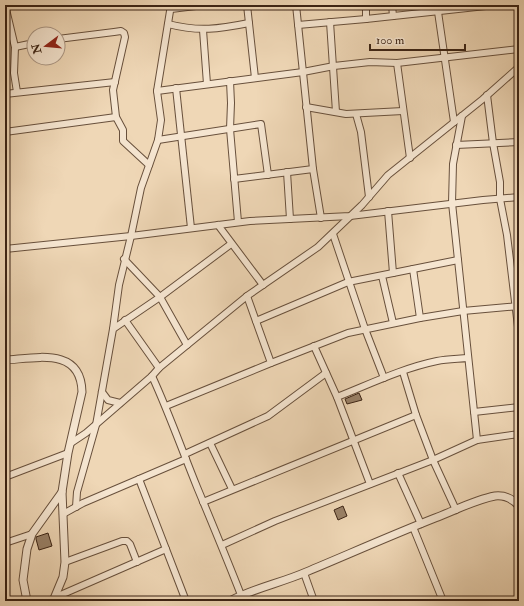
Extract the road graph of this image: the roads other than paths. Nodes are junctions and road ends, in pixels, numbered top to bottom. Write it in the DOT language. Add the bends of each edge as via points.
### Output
graph roads {
  1 [pos="5,5"];
  2 [pos="204,5"];
  3 [pos="247,5"];
  4 [pos="296,5"];
  5 [pos="366,5"];
  6 [pos="392,5"];
  7 [pos="495,5"];
  8 [pos="485,6"];
  9 [pos="171,7"];
  10 [pos="437,8"];
  11 [pos="393,16"];
  12 [pos="366,19"];
  13 [pos="330,22"];
  14 [pos="249,23"];
  15 [pos="168,24"];
  16 [pos="298,25"];
  17 [pos="203,30"];
  18 [pos="66,38"];
  19 [pos="26,45"];
  20 [pos="15,47"];
  21 [pos="519,49"];
  22 [pos="444,58"];
  23 [pos="397,63"];
  24 [pos="334,66"];
  25 [pos="519,67"];
  26 [pos="303,72"];
  27 [pos="255,78"];
  28 [pos="115,82"];
  29 [pos="230,82"];
  30 [pos="207,84"];
  31 [pos="176,88"];
  32 [pos="157,91"];
  33 [pos="17,92"];
  34 [pos="5,94"];
  35 [pos="487,95"];
  36 [pos="306,106"];
  37 [pos="403,111"];
  38 [pos="336,112"];
  39 [pos="356,114"];
  40 [pos="116,116"];
  41 [pos="462,116"];
  42 [pos="454,122"];
  43 [pos="230,129"];
  44 [pos="5,132"];
  45 [pos="181,137"];
  46 [pos="158,140"];
  47 [pos="519,142"];
  48 [pos="493,143"];
  49 [pos="456,145"];
  50 [pos="410,158"];
  51 [pos="149,165"];
  52 [pos="313,169"];
  53 [pos="287,172"];
  54 [pos="268,175"];
  55 [pos="234,179"];
  56 [pos="369,197"];
  57 [pos="519,197"];
  58 [pos="500,199"];
  59 [pos="452,203"];
  60 [pos="388,211"];
  61 [pos="350,216"];
  62 [pos="321,218"];
  63 [pos="290,219"];
  64 [pos="238,222"];
  65 [pos="218,225"];
  66 [pos="191,228"];
  67 [pos="332,234"];
  68 [pos="131,236"];
  69 [pos="231,244"];
  70 [pos="5,249"];
  71 [pos="124,259"];
  72 [pos="458,260"];
  73 [pos="413,269"];
  74 [pos="393,274"];
  75 [pos="382,276"];
  76 [pos="348,282"];
  77 [pos="263,285"];
  78 [pos="247,296"];
  79 [pos="160,297"];
  80 [pos="517,306"];
  81 [pos="463,311"];
  82 [pos="420,318"];
  83 [pos="125,320"];
  84 [pos="256,321"];
  85 [pos="393,324"];
  86 [pos="113,329"];
  87 [pos="365,329"];
  88 [pos="519,335"];
  89 [pos="187,345"];
  90 [pos="314,346"];
  91 [pos="468,358"];
  92 [pos="5,360"];
  93 [pos="271,363"];
  94 [pos="159,368"];
  95 [pos="403,372"];
  96 [pos="326,373"];
  97 [pos="152,376"];
  98 [pos="384,378"];
  99 [pos="102,392"];
  100 [pos="337,397"];
  101 [pos="120,403"];
  102 [pos="166,406"];
  103 [pos="519,407"];
  104 [pos="474,412"];
  105 [pos="416,415"];
  106 [pos="96,425"];
  107 [pos="519,434"];
  108 [pos="354,440"];
  109 [pos="477,440"];
  110 [pos="71,443"];
  111 [pos="210,443"];
  112 [pos="68,453"];
  113 [pos="186,457"];
  114 [pos="433,460"];
  115 [pos="398,473"];
  116 [pos="5,477"];
  117 [pos="139,479"];
  118 [pos="370,484"];
  119 [pos="232,489"];
  120 [pos="62,492"];
  121 [pos="203,502"];
  122 [pos="519,506"];
  123 [pos="76,507"];
  124 [pos="456,510"];
  125 [pos="64,514"];
  126 [pos="421,524"];
  127 [pos="413,527"];
  128 [pos="32,534"];
  129 [pos="5,543"];
  130 [pos="222,545"];
  131 [pos="166,549"];
  132 [pos="65,562"];
  133 [pos="137,562"];
  134 [pos="304,573"];
  135 [pos="241,595"];
  136 [pos="55,599"];
  137 [pos="27,601"];
  138 [pos="186,601"];
  139 [pos="230,601"];
  140 [pos="314,601"];
  141 [pos="443,601"];
  1 -- 20 [label="street"];
  2 -- 9 [label="street"];
  3 -- 14 [label="street"];
  4 -- 16 [label="street"];
  5 -- 12 [label="street"];
  6 -- 11 [label="street"];
  7 -- 8 [label="street"];
  8 -- 10 [label="street"];
  9 -- 15 [label="street"];
  10 -- 11 [label="street"];
  10 -- 22 [label="street"];
  11 -- 12 [label="street"];
  12 -- 13 [label="street"];
  13 -- 16 [label="street"];
  13 -- 24 [label="street"];
  14 -- 17 [label="street"];
  14 -- 27 [label="street"];
  15 -- 17 [label="street"];
  15 -- 32 [label="street"];
  16 -- 26 [label="street"];
  17 -- 30 [label="street"];
  18 -- 28 [label="street" via="122,31 125,37"];
  19 -- 20 [label="street"];
  20 -- 33 [label="street" via="14,73"];
  21 -- 22 [label="street"];
  22 -- 23 [label="street"];
  22 -- 42 [label="street"];
  23 -- 24 [label="street" via="370,62"];
  23 -- 37 [label="street"];
  24 -- 26 [label="street"];
  24 -- 38 [label="street"];
  25 -- 35 [label="street"];
  26 -- 27 [label="street"];
  26 -- 36 [label="street"];
  27 -- 29 [label="street"];
  28 -- 33 [label="street"];
  28 -- 40 [label="street" via="113,90"];
  29 -- 30 [label="street"];
  29 -- 43 [label="street"];
  30 -- 31 [label="street"];
  31 -- 32 [label="street"];
  31 -- 45 [label="street"];
  32 -- 46 [label="street" via="161,120"];
  33 -- 34 [label="street"];
  35 -- 41 [label="street"];
  35 -- 48 [label="street"];
  36 -- 38 [label="street"];
  36 -- 52 [label="street"];
  37 -- 39 [label="street"];
  37 -- 50 [label="street"];
  38 -- 39 [label="street"];
  39 -- 56 [label="street"];
  40 -- 44 [label="street"];
  40 -- 51 [label="street" via="123,130 123,141"];
  41 -- 42 [label="street"];
  41 -- 49 [label="street"];
  42 -- 50 [label="street"];
  43 -- 45 [label="street"];
  43 -- 54 [label="street" via="261,124"];
  43 -- 55 [label="street"];
  45 -- 46 [label="street"];
  45 -- 66 [label="street"];
  46 -- 51 [label="street"];
  47 -- 48 [label="street"];
  48 -- 49 [label="street"];
  48 -- 58 [label="street" via="500,182"];
  49 -- 59 [label="street"];
  50 -- 56 [label="street" via="388,175"];
  51 -- 68 [label="street" via="141,188"];
  52 -- 53 [label="street"];
  52 -- 62 [label="street"];
  53 -- 54 [label="street"];
  53 -- 63 [label="street"];
  54 -- 55 [label="street"];
  55 -- 64 [label="street"];
  56 -- 61 [label="street"];
  57 -- 58 [label="street"];
  58 -- 59 [label="street"];
  58 -- 80 [label="street"];
  59 -- 60 [label="street"];
  59 -- 72 [label="street"];
  60 -- 61 [label="street"];
  60 -- 74 [label="street"];
  61 -- 62 [label="street"];
  61 -- 67 [label="street"];
  62 -- 63 [label="street"];
  63 -- 64 [label="street"];
  64 -- 65 [label="street"];
  65 -- 66 [label="street"];
  65 -- 69 [label="street"];
  66 -- 68 [label="street"];
  67 -- 76 [label="street"];
  67 -- 77 [label="street" via="318,247"];
  68 -- 70 [label="street"];
  68 -- 71 [label="street"];
  69 -- 77 [label="street"];
  69 -- 79 [label="street"];
  71 -- 79 [label="street"];
  71 -- 86 [label="street"];
  72 -- 73 [label="street"];
  72 -- 81 [label="street"];
  73 -- 74 [label="street"];
  73 -- 82 [label="street"];
  74 -- 75 [label="street"];
  75 -- 76 [label="street"];
  75 -- 85 [label="street"];
  76 -- 84 [label="street"];
  76 -- 87 [label="street"];
  77 -- 78 [label="street"];
  78 -- 84 [label="street"];
  78 -- 89 [label="street"];
  79 -- 83 [label="street"];
  79 -- 89 [label="street"];
  80 -- 81 [label="street"];
  80 -- 88 [label="street"];
  81 -- 82 [label="street"];
  81 -- 91 [label="street"];
  82 -- 85 [label="street"];
  83 -- 86 [label="street"];
  83 -- 94 [label="street"];
  84 -- 93 [label="street"];
  85 -- 87 [label="street"];
  86 -- 99 [label="street"];
  87 -- 90 [label="street"];
  87 -- 98 [label="street"];
  89 -- 94 [label="street"];
  90 -- 93 [label="street"];
  90 -- 96 [label="street"];
  91 -- 95 [label="street" via="438,361"];
  91 -- 104 [label="street"];
  92 -- 110 [label="street" via="43,357 60,359 73,365 80,378 82,392"];
  93 -- 102 [label="street"];
  94 -- 97 [label="street"];
  95 -- 98 [label="street"];
  95 -- 105 [label="street"];
  96 -- 100 [label="street"];
  96 -- 111 [label="street" via="268,416"];
  97 -- 101 [label="street"];
  97 -- 102 [label="street"];
  98 -- 100 [label="street"];
  99 -- 101 [label="street" via="108,400"];
  99 -- 106 [label="street"];
  100 -- 108 [label="street"];
  101 -- 106 [label="street"];
  102 -- 113 [label="street"];
  103 -- 104 [label="street"];
  104 -- 109 [label="street"];
  105 -- 108 [label="street"];
  105 -- 114 [label="street"];
  106 -- 110 [label="street"];
  106 -- 123 [label="street" via="77,492"];
  107 -- 109 [label="street"];
  108 -- 118 [label="street"];
  108 -- 119 [label="street"];
  109 -- 114 [label="street"];
  110 -- 112 [label="street"];
  111 -- 113 [label="street"];
  111 -- 119 [label="street"];
  112 -- 116 [label="street"];
  112 -- 120 [label="street"];
  113 -- 117 [label="street"];
  113 -- 121 [label="street"];
  114 -- 115 [label="street"];
  114 -- 124 [label="street"];
  115 -- 118 [label="street"];
  115 -- 126 [label="street"];
  117 -- 123 [label="street"];
  117 -- 131 [label="street"];
  118 -- 130 [label="street"];
  119 -- 121 [label="street"];
  120 -- 125 [label="street"];
  120 -- 128 [label="street"];
  121 -- 130 [label="street"];
  122 -- 124 [label="street" via="514,500 495,496"];
  123 -- 125 [label="street"];
  124 -- 126 [label="street"];
  125 -- 132 [label="street"];
  126 -- 127 [label="street"];
  127 -- 134 [label="street"];
  127 -- 141 [label="street"];
  128 -- 129 [label="street"];
  128 -- 137 [label="street" via="24,564 23,580"];
  130 -- 135 [label="street"];
  131 -- 133 [label="street"];
  131 -- 138 [label="street"];
  132 -- 133 [label="street" via="127,541"];
  132 -- 136 [label="street"];
  133 -- 136 [label="street"];
  134 -- 135 [label="street"];
  134 -- 140 [label="street"];
  135 -- 139 [label="street"];
}
